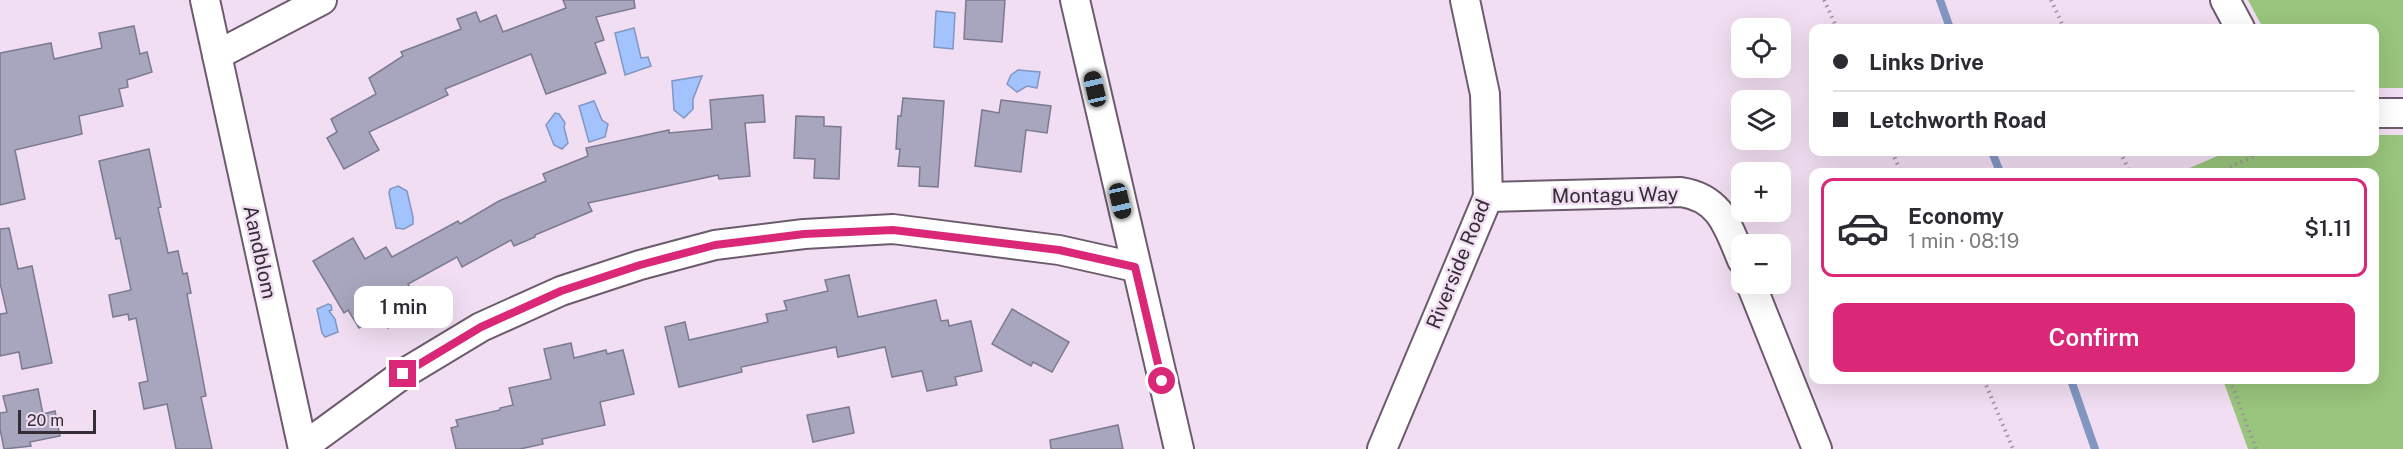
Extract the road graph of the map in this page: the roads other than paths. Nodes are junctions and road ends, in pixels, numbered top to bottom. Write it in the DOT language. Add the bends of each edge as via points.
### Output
graph roads {
  1 [pos="205,0"];
  2 [pos="322,0"];
  3 [pos="1075,0"];
  4 [pos="1465,0"];
  5 [pos="2225,0"];
  6 [pos="2238,24"];
  7 [pos="217,55"];
  8 [pos="2379,113"];
  9 [pos="2403,113"];
  10 [pos="1488,197"];
  11 [pos="1731,236"];
  12 [pos="1135,267"];
  13 [pos="1755,294"];
  14 [pos="303,448"];
  15 [pos="1179,449"];
  16 [pos="1382,449"];
  17 [pos="1817,449"];
  1 -- 7 [label="street, Aandblom"];
  2 -- 7 [label="street"];
  3 -- 12 [label="street"];
  4 -- 10 [label="street, Riverside Road" via="1485,94"];
  5 -- 6 [label="street"];
  7 -- 14 [label="street, Aandblom"];
  8 -- 9 [label="street"];
  10 -- 11 [label="street, Montagu Way" via="1694,194 1720,213"];
  10 -- 16 [label="street, Riverside Road"];
  12 -- 14 [label="street" via="1059,250 893,230 804,234 715,245 561,291 481,327 403,374"];
  12 -- 15 [label="street"];
  13 -- 17 [label="street"];
}
